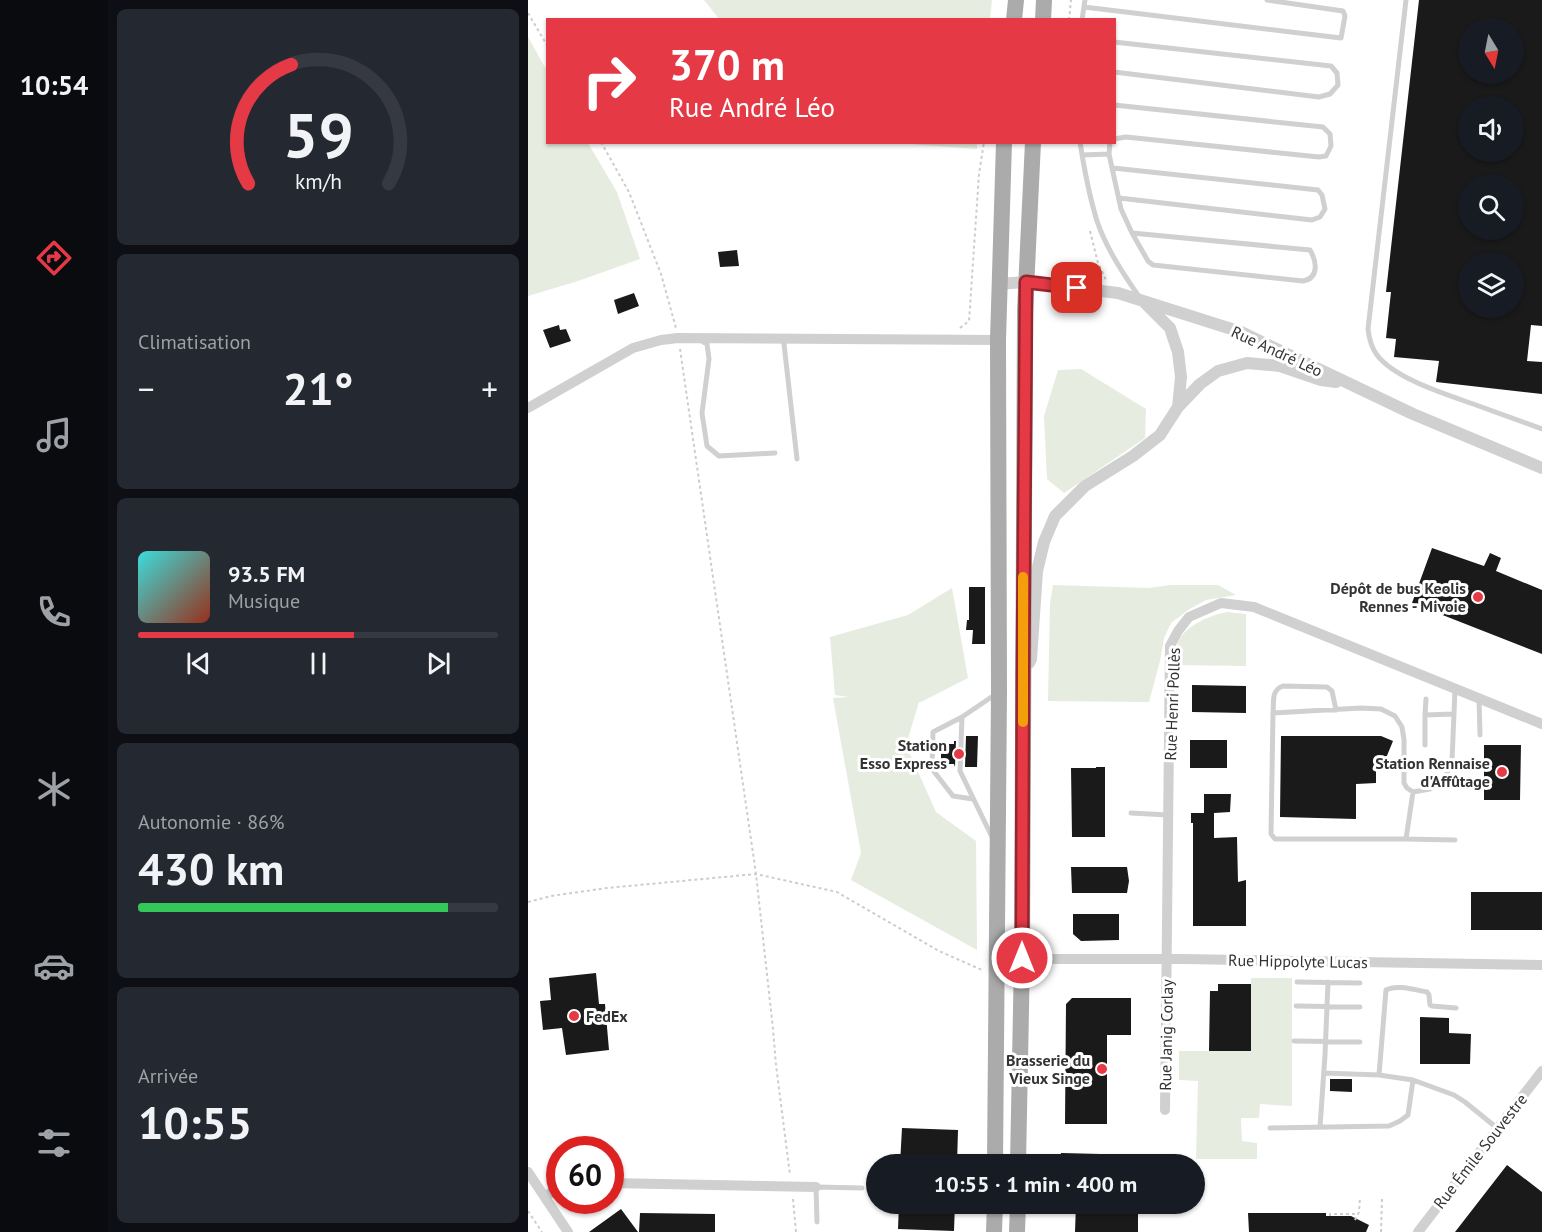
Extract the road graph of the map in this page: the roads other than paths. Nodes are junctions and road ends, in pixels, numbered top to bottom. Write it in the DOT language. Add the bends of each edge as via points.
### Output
graph roads {
  1 [pos="1016,0"];
  2 [pos="1044,0"];
  3 [pos="1267,0"];
  4 [pos="1406,0"];
  5 [pos="1085,3"];
  6 [pos="1014,18"];
  7 [pos="1043,18"];
  8 [pos="1082,18"];
  9 [pos="1116,42"];
  10 [pos="1116,72"];
  11 [pos="1116,105"];
  12 [pos="1116,139"];
  13 [pos="1004,144"];
  14 [pos="1032,144"];
  15 [pos="1080,144"];
  16 [pos="1110,144"];
  17 [pos="1109,154"];
  18 [pos="1082,155"];
  19 [pos="1113,168"];
  20 [pos="1119,198"];
  21 [pos="1132,233"];
  22 [pos="1026,282"];
  23 [pos="999,284"];
  24 [pos="1142,300"];
  25 [pos="693,337"];
  26 [pos="781,337"];
  27 [pos="998,339"];
  28 [pos="1349,384"];
  29 [pos="1178,406"];
  30 [pos="528,408"];
  31 [pos="1542,429"];
  32 [pos="775,453"];
  33 [pos="797,459"];
  34 [pos="1542,468"];
  35 [pos="1023,674"];
  36 [pos="1455,689"];
  37 [pos="999,692"];
  38 [pos="1425,699"];
  39 [pos="1479,699"];
  40 [pos="1336,710"];
  41 [pos="1273,713"];
  42 [pos="1454,714"];
  43 [pos="1425,715"];
  44 [pos="962,717"];
  45 [pos="1542,724"];
  46 [pos="1480,735"];
  47 [pos="1425,745"];
  48 [pos="1413,792"];
  49 [pos="973,799"];
  50 [pos="1131,813"];
  51 [pos="1169,815"];
  52 [pos="1406,839"];
  53 [pos="1455,840"];
  54 [pos="999,851"];
  55 [pos="1054,959"];
  56 [pos="1167,959"];
  57 [pos="1542,965"];
  58 [pos="1298,982"];
  59 [pos="1328,982"];
  60 [pos="1360,982"];
  61 [pos="1296,1006"];
  62 [pos="1327,1006"];
  63 [pos="1360,1007"];
  64 [pos="1456,1008"];
  65 [pos="1294,1041"];
  66 [pos="1325,1042"];
  67 [pos="1360,1042"];
  68 [pos="1542,1071"];
  69 [pos="1324,1073"];
  70 [pos="1379,1075"];
  71 [pos="1413,1080"];
  72 [pos="1166,1110"];
  73 [pos="1320,1127"];
  74 [pos="1270,1128"];
  75 [pos="1497,1128"];
  76 [pos="995,1154"];
  77 [pos="1018,1154"];
  78 [pos="528,1172"];
  79 [pos="624,1183"];
  80 [pos="816,1187"];
  81 [pos="862,1188"];
  82 [pos="545,1197"];
  83 [pos="995,1214"];
  84 [pos="1017,1214"];
  85 [pos="817,1222"];
  86 [pos="568,1232"];
  87 [pos="994,1232"];
  88 [pos="1017,1232"];
  89 [pos="1418,1232"];
  1 -- 6 [label="main road"];
  2 -- 7 [label="main road"];
  3 -- 5 [label="lane" via="1343,11 1341,38"];
  4 -- 31 [label="lane" via="1368,329 1370,340 1376,353 1396,371 1432,390"];
  5 -- 8 [label="lane"];
  9 -- 10 [label="lane" via="1332,66 1338,85 1330,94 1319,97"];
  11 -- 12 [label="lane" via="1323,127 1330,134 1331,146 1326,156 1319,157"];
  13 -- 23 [label="main road"];
  14 -- 22 [label="main road"];
  15 -- 18 [label="lane"];
  16 -- 17 [label="lane"];
  17 -- 18 [label="lane"];
  17 -- 19 [label="lane"];
  18 -- 24 [label="lane" via="1097,222 1120,270"];
  19 -- 20 [label="lane"];
  19 -- 20 [label="lane" via="1318,190 1325,209 1312,220"];
  20 -- 21 [label="lane"];
  21 -- 21 [label="lane" via="1310,250 1316,264 1310,280 1302,281 1153,265"];
  22 -- 23 [label="street, Rue André Léo"];
  22 -- 24 [label="street, Rue André Léo" via="1118,293"];
  22 -- 35 [label="main road"];
  23 -- 27 [label="main road"];
  24 -- 28 [label="street, Rue André Léo" via="1241,332"];
  24 -- 29 [label="street" via="1170,328 1178,351"];
  25 -- 26 [label="street"];
  25 -- 30 [label="street" via="633,348"];
  25 -- 32 [label="lane" via="707,344 709,359 702,413 707,447 719,456"];
  26 -- 27 [label="street"];
  26 -- 33 [label="lane"];
  27 -- 37 [label="main road"];
  28 -- 29 [label="street" via="1321,380 1280,366 1246,363 1218,371"];
  28 -- 34 [label="street, Rue André Léo"];
  29 -- 35 [label="street" via="1160,435 1085,486 1055,516 1037,571 1031,659"];
  35 -- 77 [label="main road"];
  36 -- 39 [label="street, Rue Henri Pollès"];
  36 -- 42 [label="lane"];
  36 -- 51 [label="street, Rue Henri Pollès" via="1254,607 1221,603 1189,617 1170,646"];
  37 -- 44 [label="lane"];
  37 -- 54 [label="main road"];
  38 -- 43 [label="lane"];
  39 -- 45 [label="street, Rue Henri Pollès"];
  39 -- 46 [label="lane"];
  40 -- 41 [label="lane"];
  40 -- 41 [label="lane" via="1332,691 1327,687 1283,686 1275,691"];
  40 -- 48 [label="lane" via="1381,709 1395,716 1403,733 1404,783"];
  41 -- 52 [label="lane" via="1271,834 1275,839"];
  42 -- 43 [label="lane"];
  42 -- 48 [label="lane" via="1452,761 1446,776 1430,789"];
  43 -- 47 [label="lane"];
  44 -- 49 [label="lane" via="960,771"];
  44 -- 49 [label="lane" via="933,732 932,769 952,796"];
  48 -- 52 [label="lane"];
  49 -- 54 [label="lane"];
  50 -- 51 [label="lane"];
  51 -- 56 [label="street, Rue Henri Pollès"];
  52 -- 53 [label="lane"];
  54 -- 76 [label="main road"];
  55 -- 56 [label="street, Rue Hippolyte Lucas"];
  56 -- 57 [label="street, Rue Hippolyte Lucas"];
  56 -- 72 [label="street, Rue Janig Corlay"];
  58 -- 59 [label="lane"];
  59 -- 60 [label="lane"];
  59 -- 62 [label="lane"];
  61 -- 62 [label="lane"];
  62 -- 63 [label="lane"];
  62 -- 66 [label="lane"];
  64 -- 70 [label="lane" via="1430,1005 1427,992 1396,987 1386,990"];
  65 -- 66 [label="lane"];
  66 -- 67 [label="lane"];
  66 -- 69 [label="lane"];
  68 -- 75 [label="street, Rue Émile Souvestre"];
  69 -- 70 [label="lane"];
  69 -- 73 [label="lane"];
  70 -- 71 [label="lane"];
  71 -- 73 [label="lane" via="1408,1115 1400,1121 1389,1126"];
  71 -- 75 [label="lane" via="1454,1095"];
  73 -- 74 [label="lane"];
  75 -- 89 [label="street, Rue Émile Souvestre"];
  78 -- 82 [label="street"];
  79 -- 80 [label="street"];
  80 -- 81 [label="lane"];
  80 -- 85 [label="lane"];
  82 -- 86 [label="street"];
  83 -- 87 [label="main road"];
  84 -- 88 [label="main road"];
}
